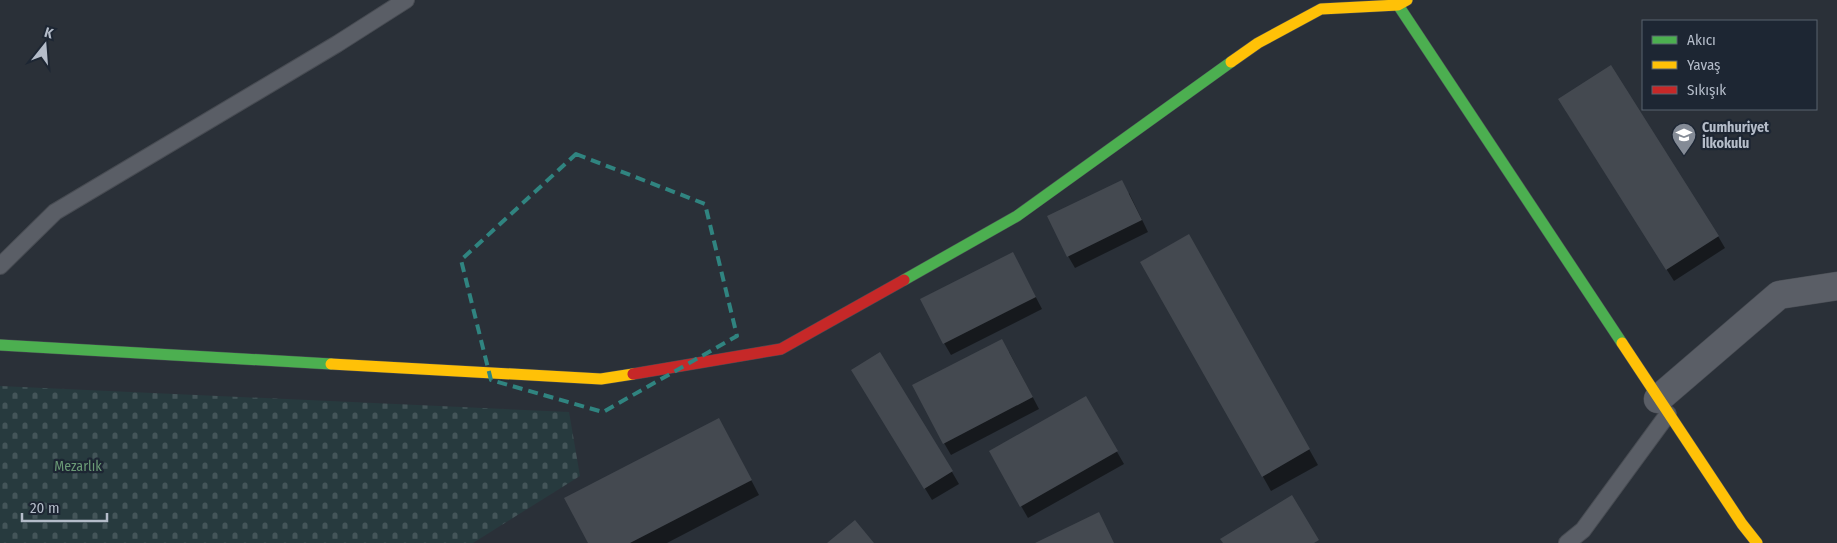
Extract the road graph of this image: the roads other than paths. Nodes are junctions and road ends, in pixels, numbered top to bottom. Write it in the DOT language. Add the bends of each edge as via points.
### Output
graph roads {
  1 [pos="406,0"];
  2 [pos="1401,2"];
  3 [pos="0,266"];
  4 [pos="1837,286"];
  5 [pos="0,346"];
  6 [pos="1663,407"];
  7 [pos="1568,543"];
  8 [pos="1757,543"];
  1 -- 3 [label="lane" via="55,212"];
  2 -- 5 [label="street" via="1321,9 1258,43 1017,216 781,349 601,379"];
  2 -- 6 [label="street"];
  4 -- 6 [label="street" via="1779,295"];
  6 -- 7 [label="lane" via="1583,530"];
  6 -- 8 [label="street"];
}
